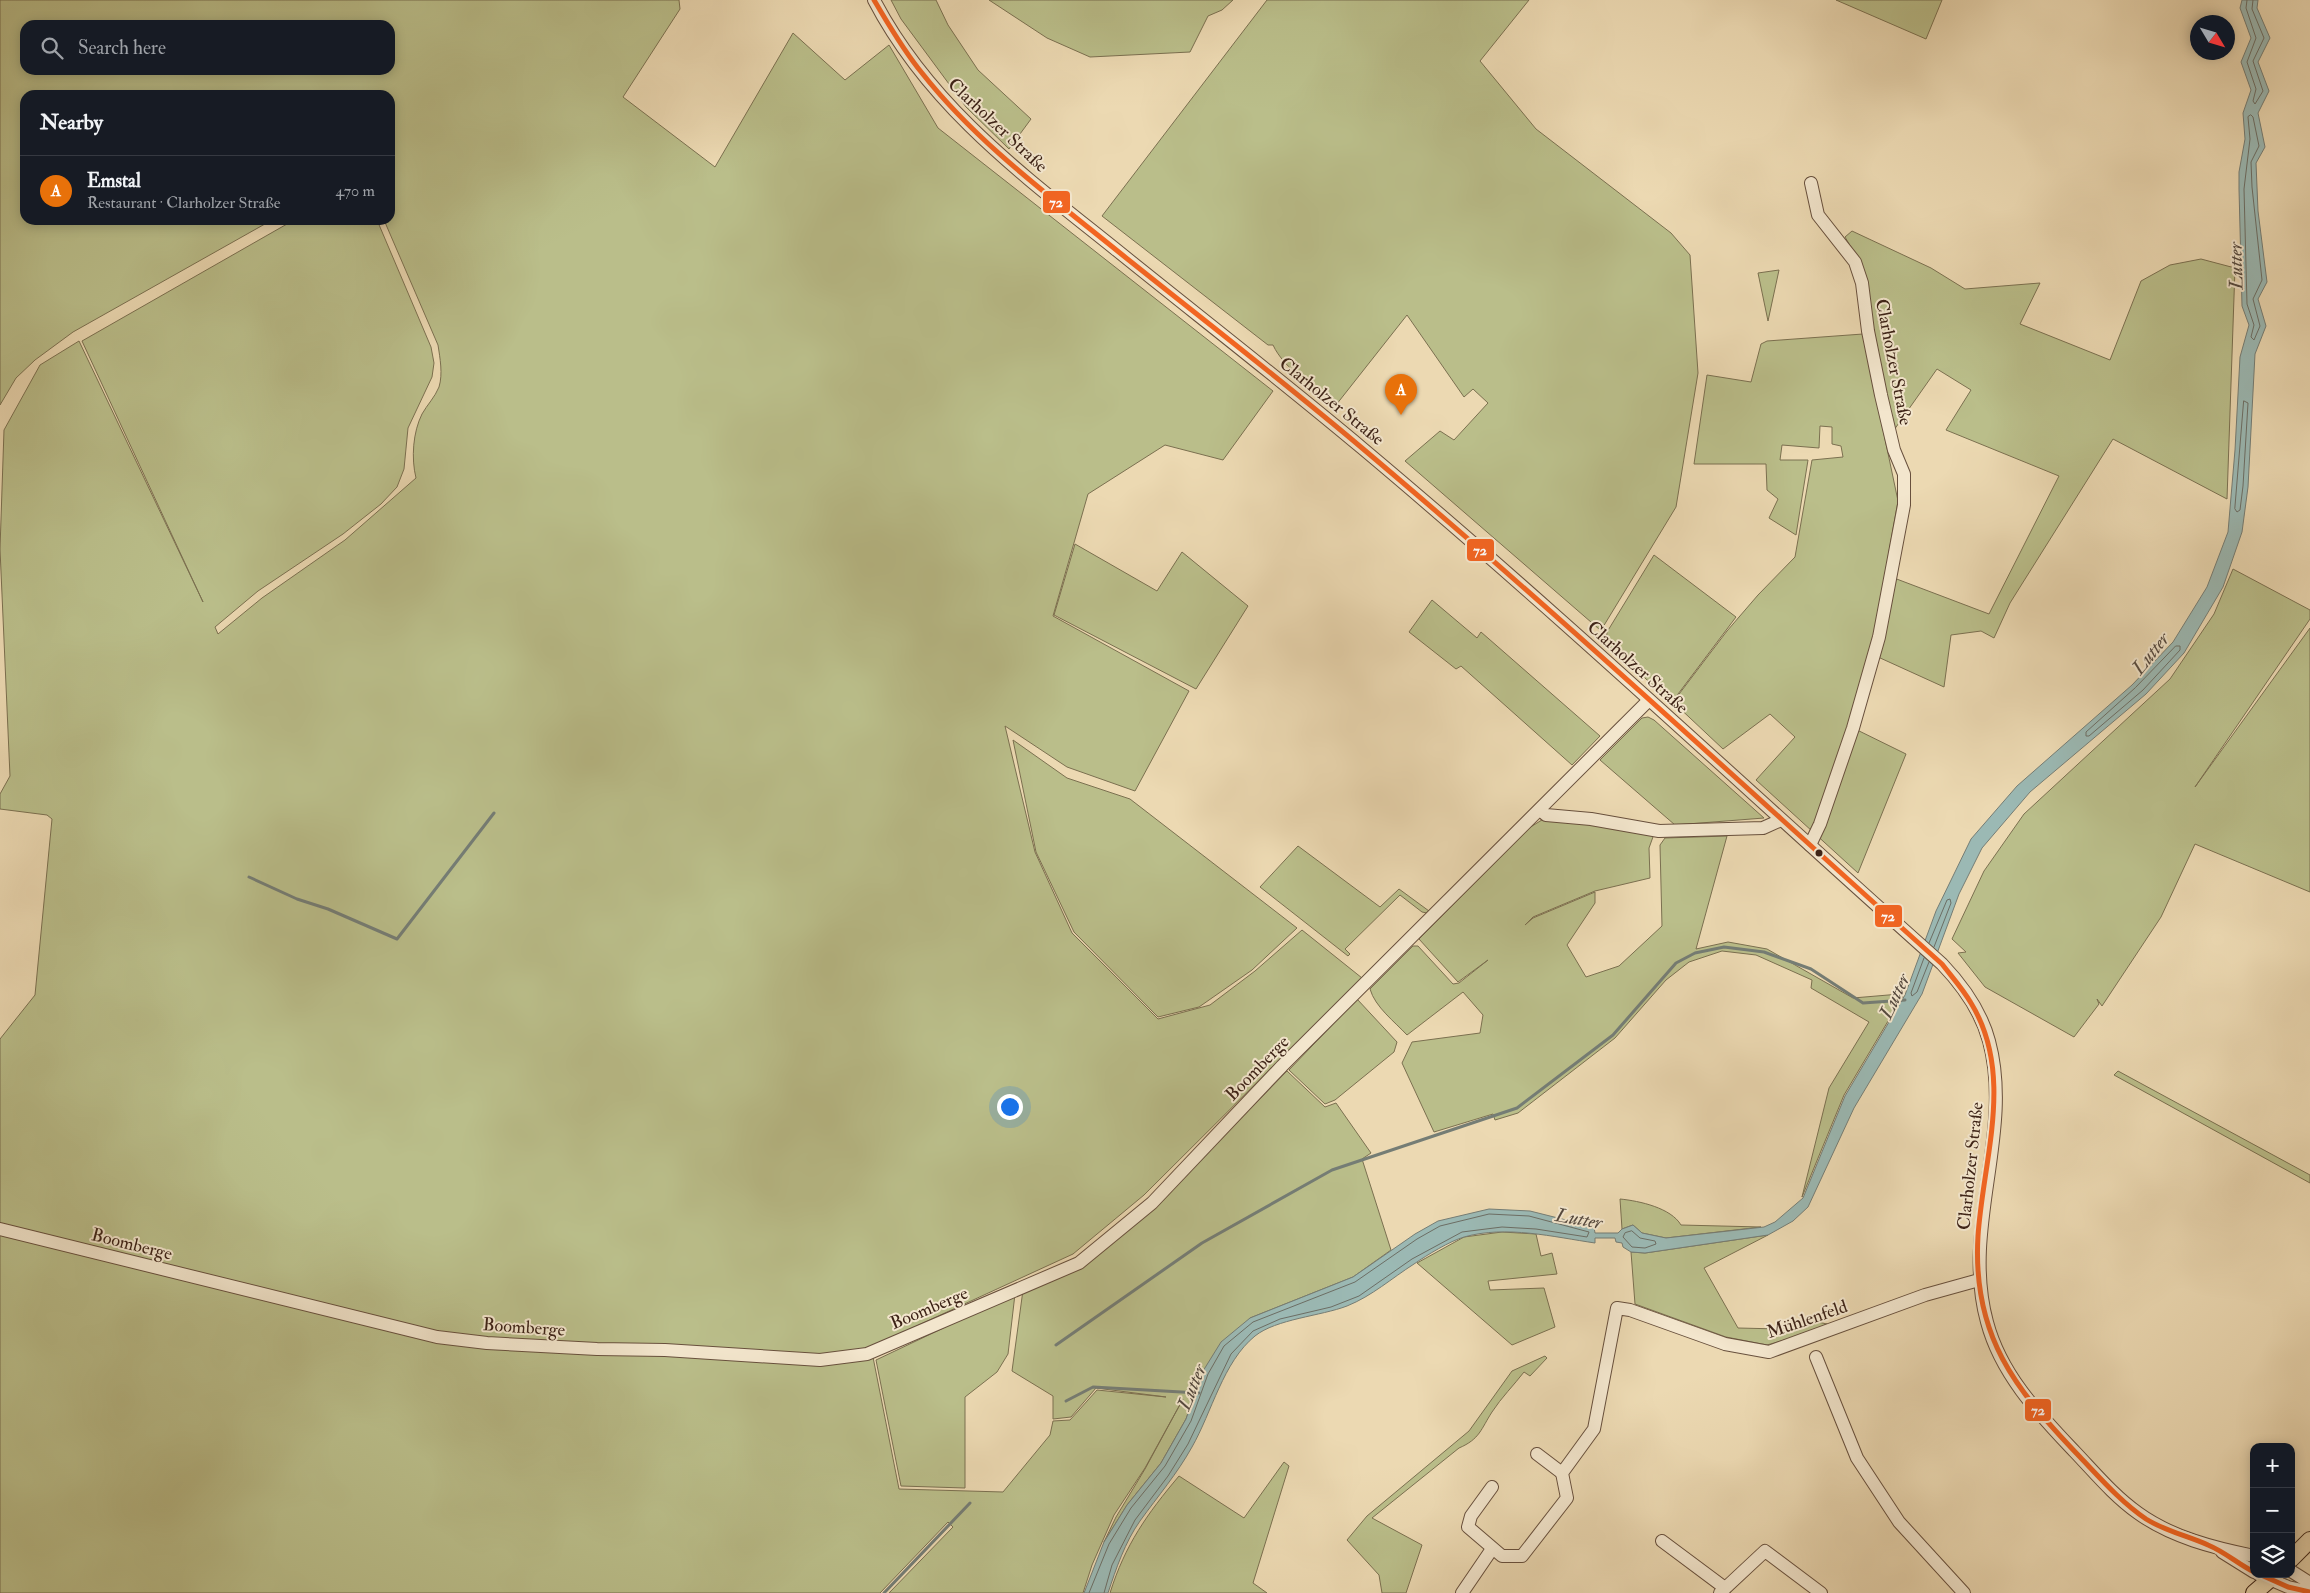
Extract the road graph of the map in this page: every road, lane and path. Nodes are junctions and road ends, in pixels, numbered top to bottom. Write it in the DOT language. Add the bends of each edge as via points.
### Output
graph roads {
  1 [pos="874,0"];
  2 [pos="1811,183"];
  3 [pos="1649,700"];
  4 [pos="1540,810"];
  5 [pos="1782,820"];
  6 [pos="1810,845"];
  7 [pos="0,1229"];
  8 [pos="1979,1280"];
  9 [pos="1816,1357"];
  10 [pos="1537,1454"];
  11 [pos="1562,1473"];
  12 [pos="1492,1487"];
  13 [pos="2310,1540"];
  14 [pos="1662,1541"];
  15 [pos="2215,1548"];
  16 [pos="1492,1549"];
  17 [pos="2250,1555"];
  18 [pos="2295,1555"];
  19 [pos="2250,1570"];
  20 [pos="2295,1574"];
  21 [pos="2266,1578"];
  22 [pos="2273,1578"];
  23 [pos="2310,1583"];
  24 [pos="1723,1591"];
  25 [pos="2310,1592"];
  26 [pos="1462,1593"];
  27 [pos="1821,1593"];
  28 [pos="1964,1593"];
  29 [pos="2254,1593"];
  1 -- 3 [label="street, Clarholzer Straße" via="926,81 957,116 1010,164 1420,497"];
  2 -- 6 [label="street, Clarholzer Straße" via="1818,215 1855,262 1862,283 1881,396 1894,450 1904,474 1904,505 1879,637 1853,728"];
  3 -- 4 [label="street, Boomberge"];
  3 -- 5 [label="street, Clarholzer Straße"];
  4 -- 5 [label="street" via="1546,815 1659,830 1763,828"];
  4 -- 7 [label="street, Boomberge" via="1282,1066 1152,1203 1079,1262 867,1354 820,1360 496,1344 437,1336"];
  5 -- 6 [label="street, Clarholzer Straße"];
  6 -- 8 [label="street, Clarholzer Straße" via="1942,964 1971,1000 1982,1022 1994,1069 1994,1124 1981,1218"];
  8 -- 11 [label="street, Mühlenfeld" via="1925,1295 1768,1352 1725,1344 1617,1308 1594,1429"];
  8 -- 15 [label="street, Clarholzer Straße" via="1987,1324 2000,1359 2020,1390 2050,1425 2136,1512 2168,1530"];
  9 -- 28 [label="street" via="1857,1458 1899,1522"];
  10 -- 11 [label="street"];
  11 -- 16 [label="street" via="1567,1498 1522,1556 1502,1556"];
  12 -- 16 [label="street" via="1468,1522 1468,1527"];
  13 -- 18 [label="main road"];
  14 -- 24 [label="street"];
  15 -- 17 [label="street, Clarholzer Straße"];
  15 -- 19 [label="street, Clarholzer Straße"];
  16 -- 26 [label="street"];
  20 -- 23 [label="street"];
  21 -- 29 [label="main road"];
  22 -- 25 [label="street"];
  24 -- 27 [label="street" via="1765,1551"];
}
